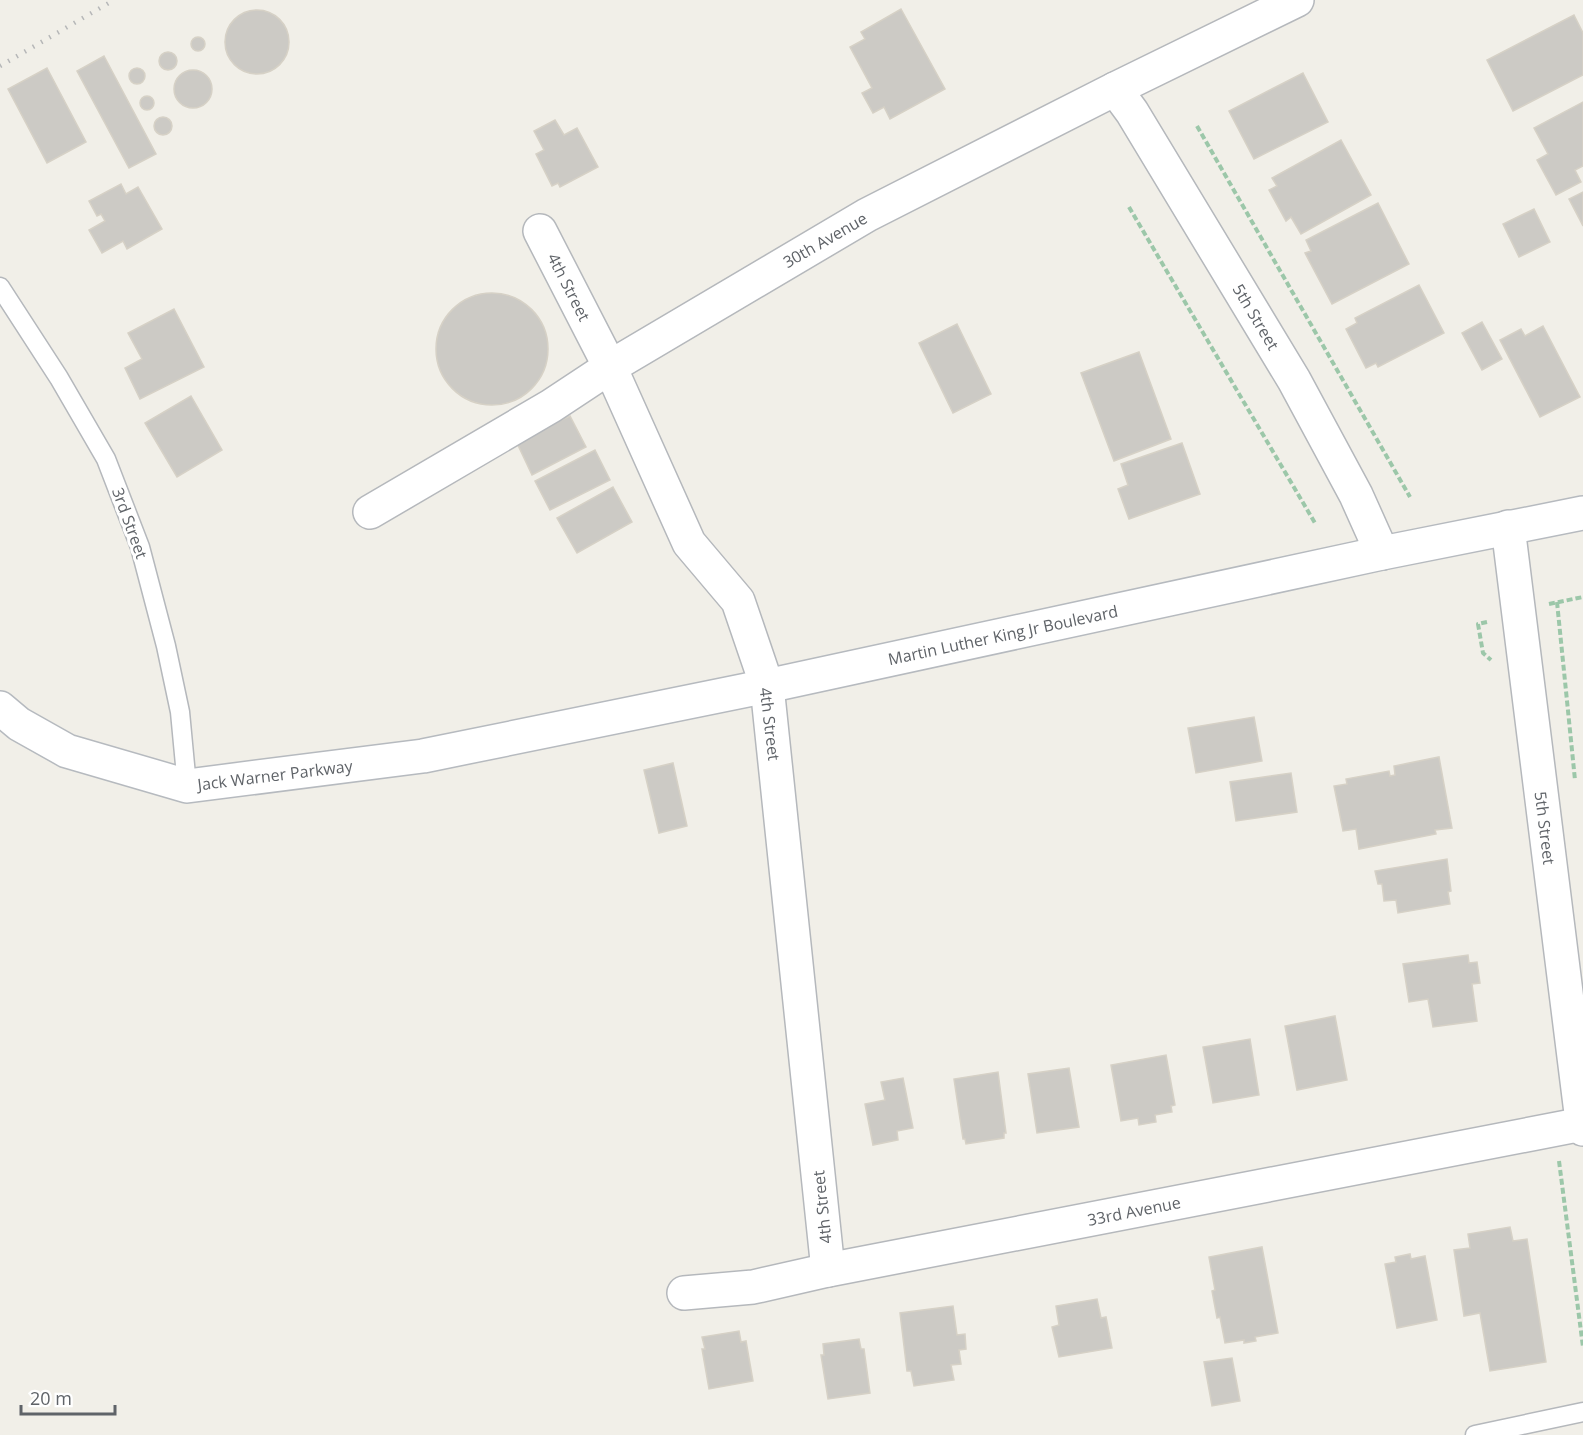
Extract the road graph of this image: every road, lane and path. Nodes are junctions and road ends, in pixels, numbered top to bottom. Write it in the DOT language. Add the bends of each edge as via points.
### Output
graph roads {
  1 [pos="1297,0"];
  2 [pos="1115,89"];
  3 [pos="1197,126"];
  4 [pos="1129,207"];
  5 [pos="540,231"];
  6 [pos="0,287"];
  7 [pos="610,367"];
  8 [pos="1410,497"];
  9 [pos="370,512"];
  10 [pos="1583,513"];
  11 [pos="1315,523"];
  12 [pos="1508,527"];
  13 [pos="1382,554"];
  14 [pos="1557,602"];
  15 [pos="767,686"];
  16 [pos="0,708"];
  17 [pos="423,756"];
  18 [pos="1576,785"];
  19 [pos="187,786"];
  20 [pos="1583,1124"];
  21 [pos="1583,1129"];
  22 [pos="828,1270"];
  23 [pos="684,1293"];
  24 [pos="1583,1412"];
  25 [pos="1475,1435"];
  1 -- 2 [label="street, 30th Avenue"];
  2 -- 7 [label="street, 30th Avenue" via="867,215"];
  2 -- 13 [label="street, 5th Street" via="1294,380 1356,495"];
  3 -- 8 [label="path"];
  4 -- 11 [label="path"];
  5 -- 7 [label="street, 4th Street"];
  6 -- 19 [label="lane, 3rd Street" via="106,459 140,547 180,712"];
  7 -- 9 [label="street, 30th Avenue"];
  7 -- 15 [label="street, 4th Street" via="689,543 738,601"];
  10 -- 12 [label="street, Martin Luther King Jr Boulevard"];
  12 -- 13 [label="street, Martin Luther King Jr Boulevard"];
  12 -- 20 [label="street, 5th Street"];
  13 -- 15 [label="street, Martin Luther King Jr Boulevard"];
  14 -- 18 [label="path"];
  15 -- 17 [label="street, Martin Luther King Jr Boulevard"];
  15 -- 22 [label="street, 4th Street"];
  16 -- 19 [label="street, Jack Warner Parkway" via="19,724 67,751"];
  17 -- 19 [label="street, Jack Warner Parkway"];
  20 -- 21 [label="street, 5th Street"];
  20 -- 22 [label="street, 33rd Avenue"];
  22 -- 23 [label="street, 33rd Avenue" via="753,1287"];
  24 -- 25 [label="lane"];
}
